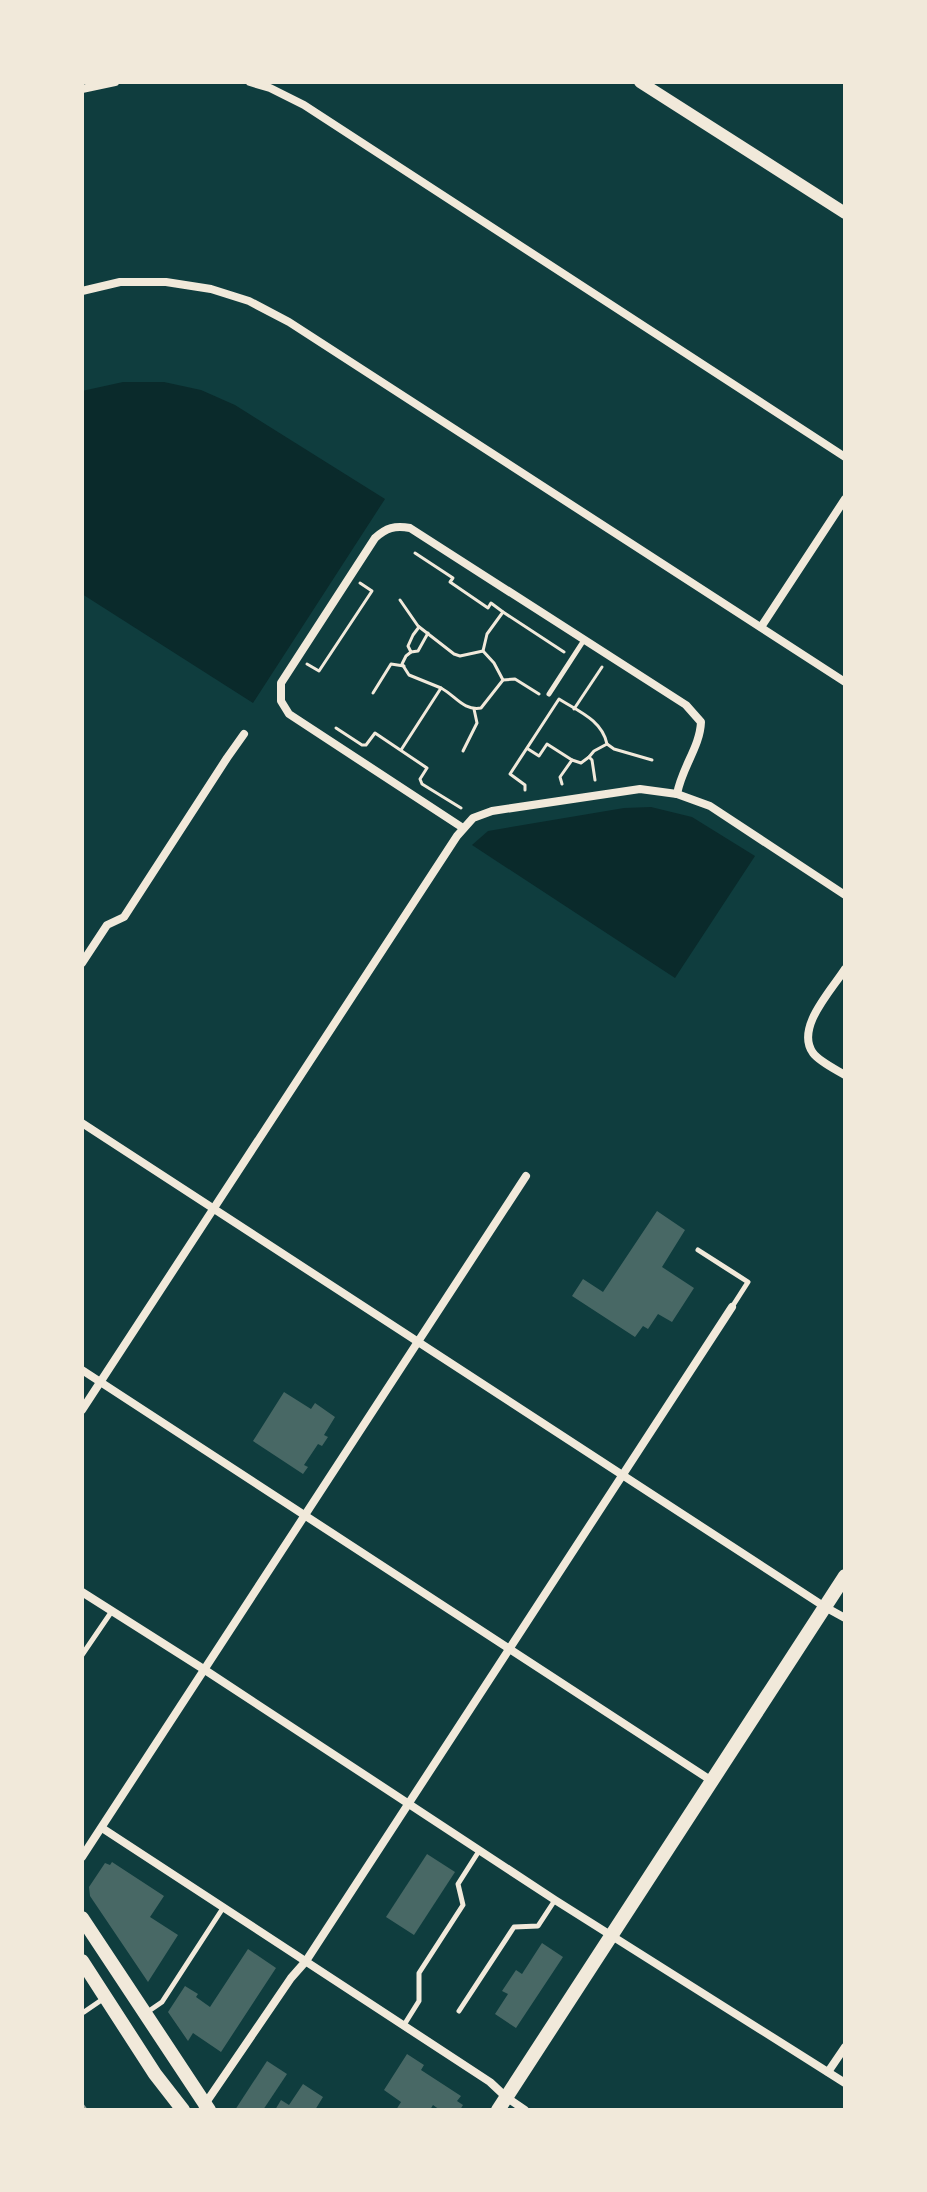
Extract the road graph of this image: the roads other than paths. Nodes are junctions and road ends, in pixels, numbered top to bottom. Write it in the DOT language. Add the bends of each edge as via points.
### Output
graph roads {
  1 [pos="115,82"];
  2 [pos="250,82"];
  3 [pos="640,82"];
  4 [pos="94,84"];
  5 [pos="82,89"];
  6 [pos="845,213"];
  7 [pos="82,291"];
  8 [pos="845,457"];
  9 [pos="845,499"];
  10 [pos="761,627"];
  11 [pos="584,640"];
  12 [pos="845,682"];
  13 [pos="549,697"];
  14 [pos="244,734"];
  15 [pos="677,794"];
  16 [pos="463,828"];
  17 [pos="845,895"];
  18 [pos="82,963"];
  19 [pos="845,969"];
  20 [pos="845,1075"];
  21 [pos="82,1123"];
  22 [pos="526,1176"];
  23 [pos="213,1209"];
  24 [pos="698,1250"];
  25 [pos="732,1307"];
  26 [pos="418,1342"];
  27 [pos="82,1370"];
  28 [pos="100,1382"];
  29 [pos="82,1410"];
  30 [pos="623,1475"];
  31 [pos="305,1515"];
  32 [pos="845,1576"];
  33 [pos="82,1592"];
  34 [pos="825,1607"];
  35 [pos="112,1611"];
  36 [pos="845,1618"];
  37 [pos="510,1649"];
  38 [pos="82,1655"];
  39 [pos="205,1670"];
  40 [pos="712,1781"];
  41 [pos="408,1804"];
  42 [pos="102,1828"];
  43 [pos="479,1851"];
  44 [pos="82,1857"];
  45 [pos="555,1900"];
  46 [pos="223,1908"];
  47 [pos="82,1918"];
  48 [pos="611,1935"];
  49 [pos="82,1961"];
  50 [pos="306,1961"];
  51 [pos="106,1997"];
  52 [pos="459,2011"];
  53 [pos="84,2012"];
  54 [pos="146,2013"];
  55 [pos="403,2025"];
  56 [pos="845,2047"];
  57 [pos="828,2072"];
  58 [pos="845,2083"];
  59 [pos="502,2104"];
  60 [pos="205,2108"];
  61 [pos="183,2110"];
  62 [pos="525,2110"];
  1 -- 4 [label="street"];
  2 -- 8 [label="street" via="304,105"];
  3 -- 6 [label="street"];
  4 -- 5 [label="street"];
  7 -- 10 [label="street" via="120,282 166,282 249,301"];
  9 -- 10 [label="street"];
  10 -- 12 [label="street"];
  11 -- 13 [label="lane"];
  11 -- 15 [label="street" via="686,705 701,722"];
  11 -- 16 [label="street" via="399,525 375,538 297,657 281,683 281,701 289,714"];
  14 -- 18 [label="street" via="124,917 107,925"];
  15 -- 16 [label="street" via="640,789 492,811"];
  15 -- 17 [label="street" via="710,806"];
  16 -- 23 [label="street"];
  19 -- 20 [label="street" via="809,1023 806,1039 814,1055"];
  21 -- 23 [label="street"];
  22 -- 26 [label="street"];
  23 -- 26 [label="street"];
  23 -- 28 [label="street"];
  24 -- 25 [label="lane" via="748,1282"];
  25 -- 30 [label="street"];
  26 -- 30 [label="street"];
  26 -- 31 [label="street"];
  27 -- 28 [label="street"];
  28 -- 29 [label="street"];
  28 -- 31 [label="street"];
  30 -- 34 [label="street"];
  30 -- 37 [label="street"];
  31 -- 37 [label="street"];
  31 -- 39 [label="street"];
  32 -- 34 [label="main road"];
  33 -- 35 [label="street"];
  34 -- 36 [label="street"];
  34 -- 40 [label="main road"];
  35 -- 38 [label="lane"];
  35 -- 39 [label="street"];
  37 -- 40 [label="street"];
  37 -- 41 [label="street"];
  39 -- 41 [label="street"];
  39 -- 42 [label="street"];
  40 -- 48 [label="main road"];
  41 -- 43 [label="street"];
  41 -- 50 [label="street"];
  42 -- 44 [label="street"];
  42 -- 46 [label="street"];
  43 -- 45 [label="street"];
  43 -- 55 [label="lane" via="458,1884 463,1905 419,1973 419,2001"];
  45 -- 48 [label="street"];
  45 -- 52 [label="lane" via="538,1926 514,1927"];
  46 -- 50 [label="street"];
  46 -- 54 [label="lane" via="162,2002"];
  47 -- 54 [label="main road"];
  48 -- 57 [label="street"];
  48 -- 59 [label="main road"];
  49 -- 51 [label="main road"];
  50 -- 55 [label="street"];
  50 -- 60 [label="street"];
  51 -- 53 [label="lane"];
  51 -- 61 [label="main road"];
  54 -- 60 [label="main road"];
  55 -- 59 [label="street" via="490,2082"];
  56 -- 57 [label="street"];
  57 -- 58 [label="street"];
  59 -- 62 [label="street"];
}
